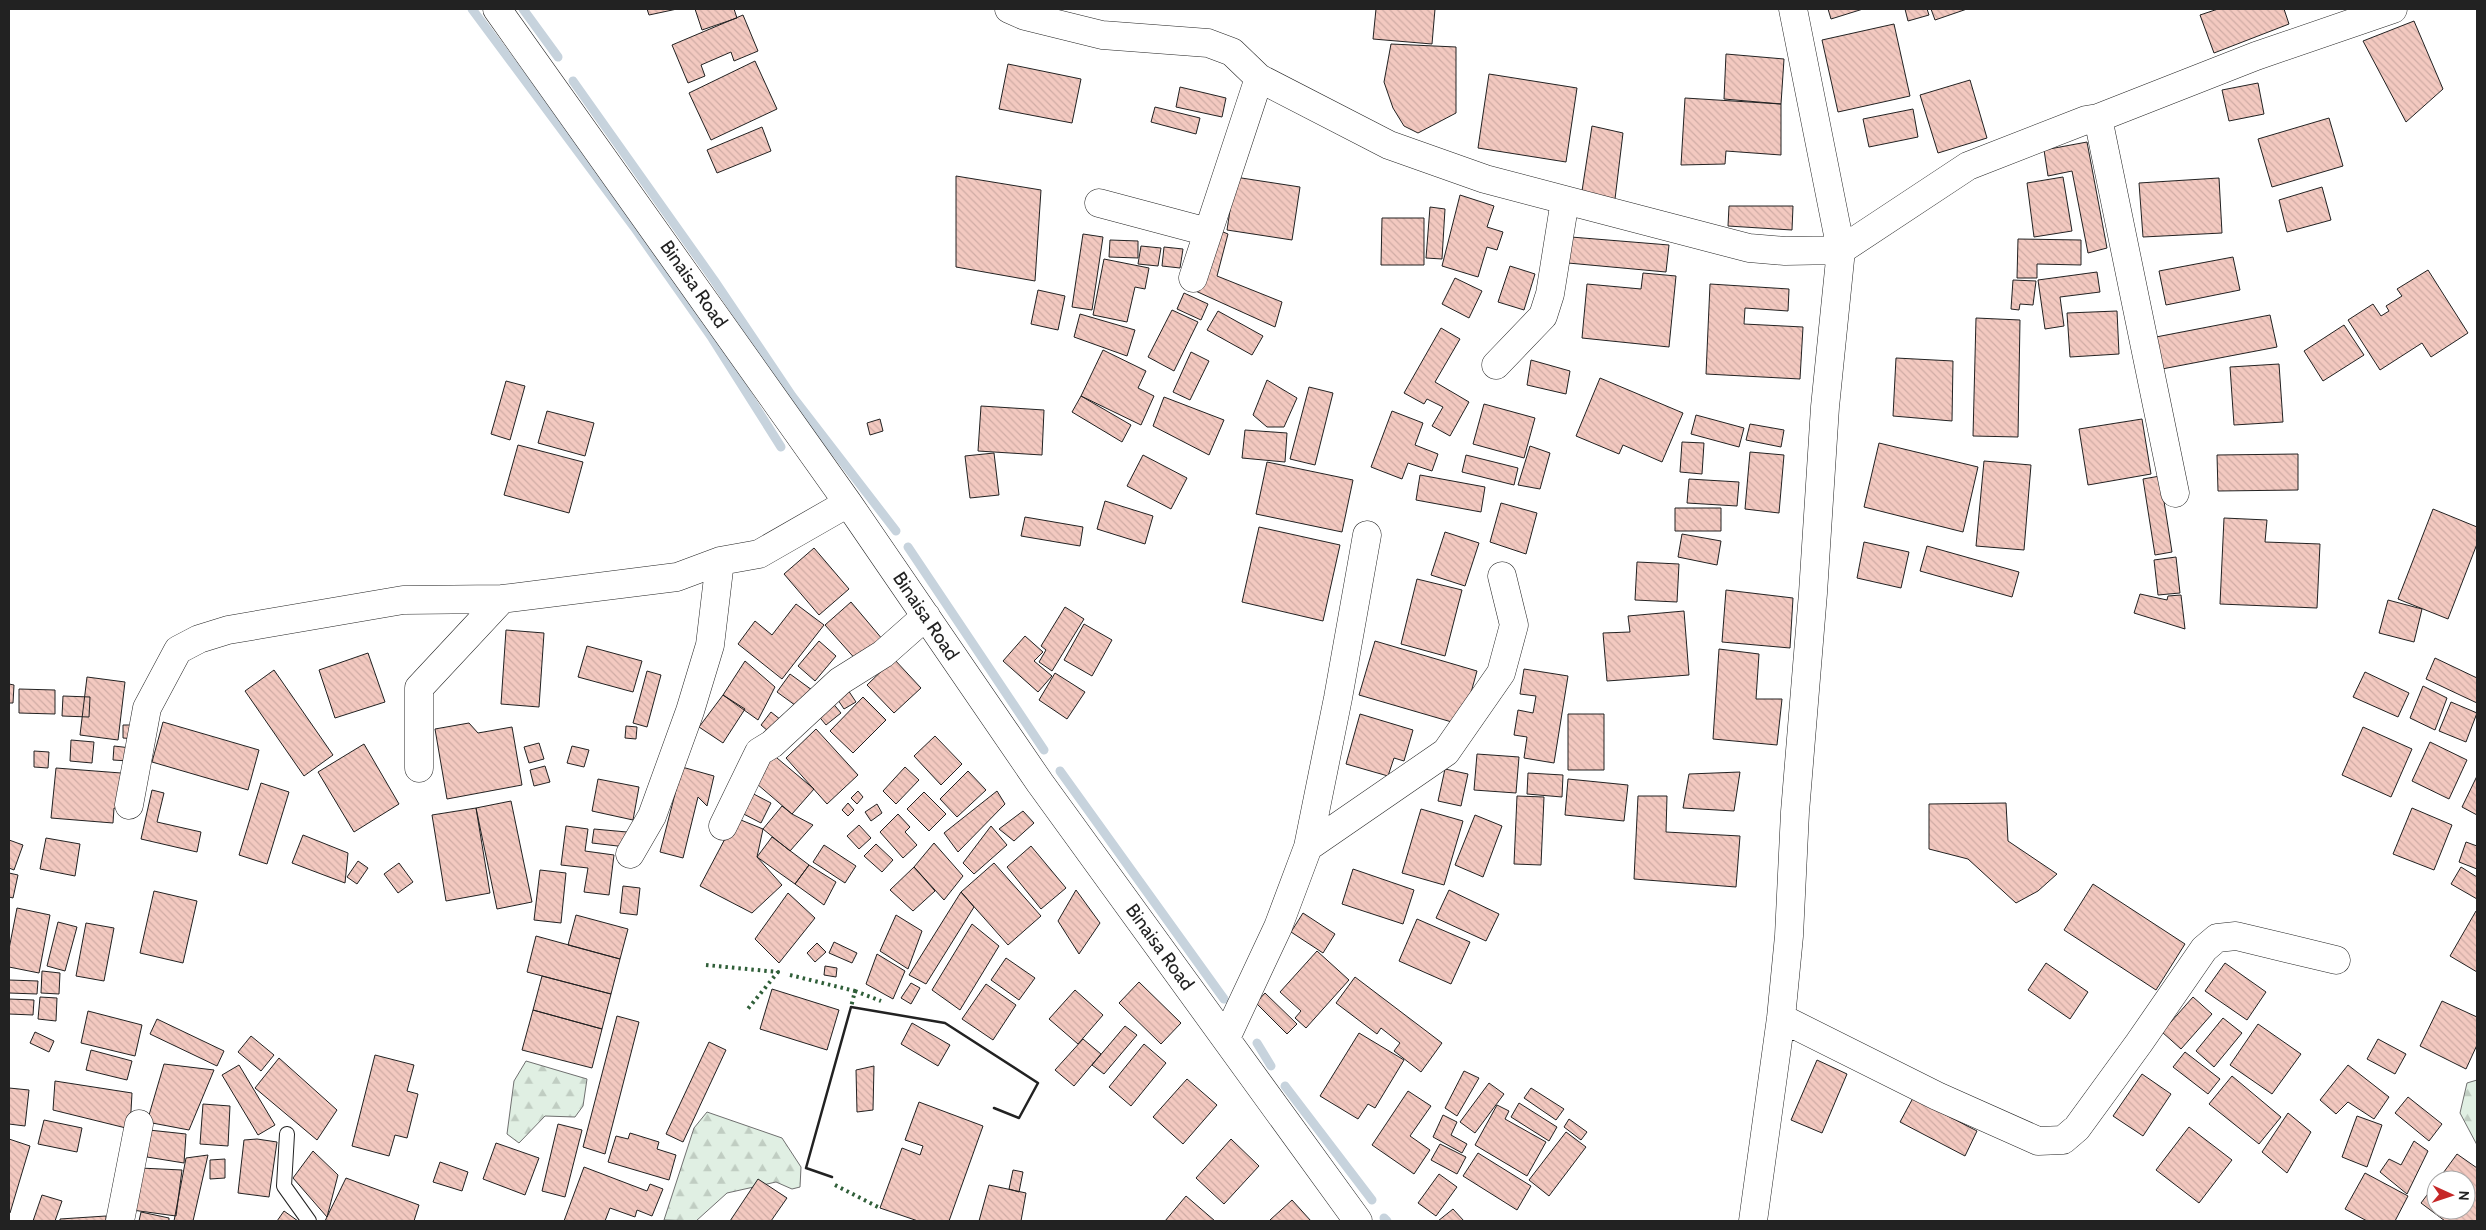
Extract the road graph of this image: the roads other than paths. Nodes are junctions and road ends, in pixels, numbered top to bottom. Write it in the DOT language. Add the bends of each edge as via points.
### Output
graph roads {
  1 [pos="497,9"];
  2 [pos="1009,9"];
  3 [pos="1792,9"];
  4 [pos="2393,9"];
  5 [pos="1259,78"];
  6 [pos="2098,118"];
  7 [pos="1565,200"];
  8 [pos="1099,203"];
  9 [pos="1208,232"];
  10 [pos="1841,250"];
  11 [pos="1193,278"];
  12 [pos="1496,365"];
  13 [pos="2175,493"];
  14 [pos="848,503"];
  15 [pos="1367,536"];
  16 [pos="720,561"];
  17 [pos="1502,576"];
  18 [pos="502,600"];
  19 [pos="926,616"];
  20 [pos="419,768"];
  21 [pos="129,805"];
  22 [pos="723,826"];
  23 [pos="1308,848"];
  24 [pos="630,854"];
  25 [pos="2336,960"];
  26 [pos="1782,1018"];
  27 [pos="1226,1038"];
  28 [pos="139,1124"];
  29 [pos="287,1134"];
  30 [pos="120,1221"];
  31 [pos="309,1221"];
  32 [pos="1358,1221"];
  33 [pos="1753,1221"];
  1 -- 14 [label="street, Binaisa Road"];
  2 -- 5 [label="street" via="1102,35 1208,43 1232,52"];
  3 -- 10 [label="street"];
  4 -- 6 [label="street" via="2256,56"];
  5 -- 7 [label="street" via="1389,145 1485,179"];
  5 -- 9 [label="street"];
  6 -- 10 [label="street" via="1968,166"];
  6 -- 13 [label="street"];
  7 -- 10 [label="street" via="1749,248"];
  7 -- 12 [label="street" via="1550,294 1543,316"];
  8 -- 9 [label="street"];
  9 -- 11 [label="street"];
  10 -- 26 [label="street" via="1825,407"];
  14 -- 16 [label="street" via="759,554"];
  14 -- 19 [label="street, Binaisa Road"];
  15 -- 23 [label="street"];
  16 -- 18 [label="street" via="677,577"];
  16 -- 24 [label="street" via="708,654 652,816"];
  17 -- 23 [label="street" via="1514,625 1501,673 1446,752"];
  18 -- 20 [label="street" via="419,688"];
  18 -- 21 [label="street" via="404,600 228,630 178,650 147,708"];
  19 -- 22 [label="street" via="883,654 840,681 772,744 759,752"];
  19 -- 27 [label="street, Binaisa Road" via="1040,783"];
  23 -- 27 [label="street" via="1278,927"];
  25 -- 26 [label="street" via="2236,936 2218,938 2204,949 2077,1128 2063,1140 2038,1142 1937,1096"];
  26 -- 33 [label="street"];
  27 -- 32 [label="street, Binaisa Road"];
  28 -- 30 [label="street"];
  29 -- 31 [label="lane" via="284,1186"];
}
